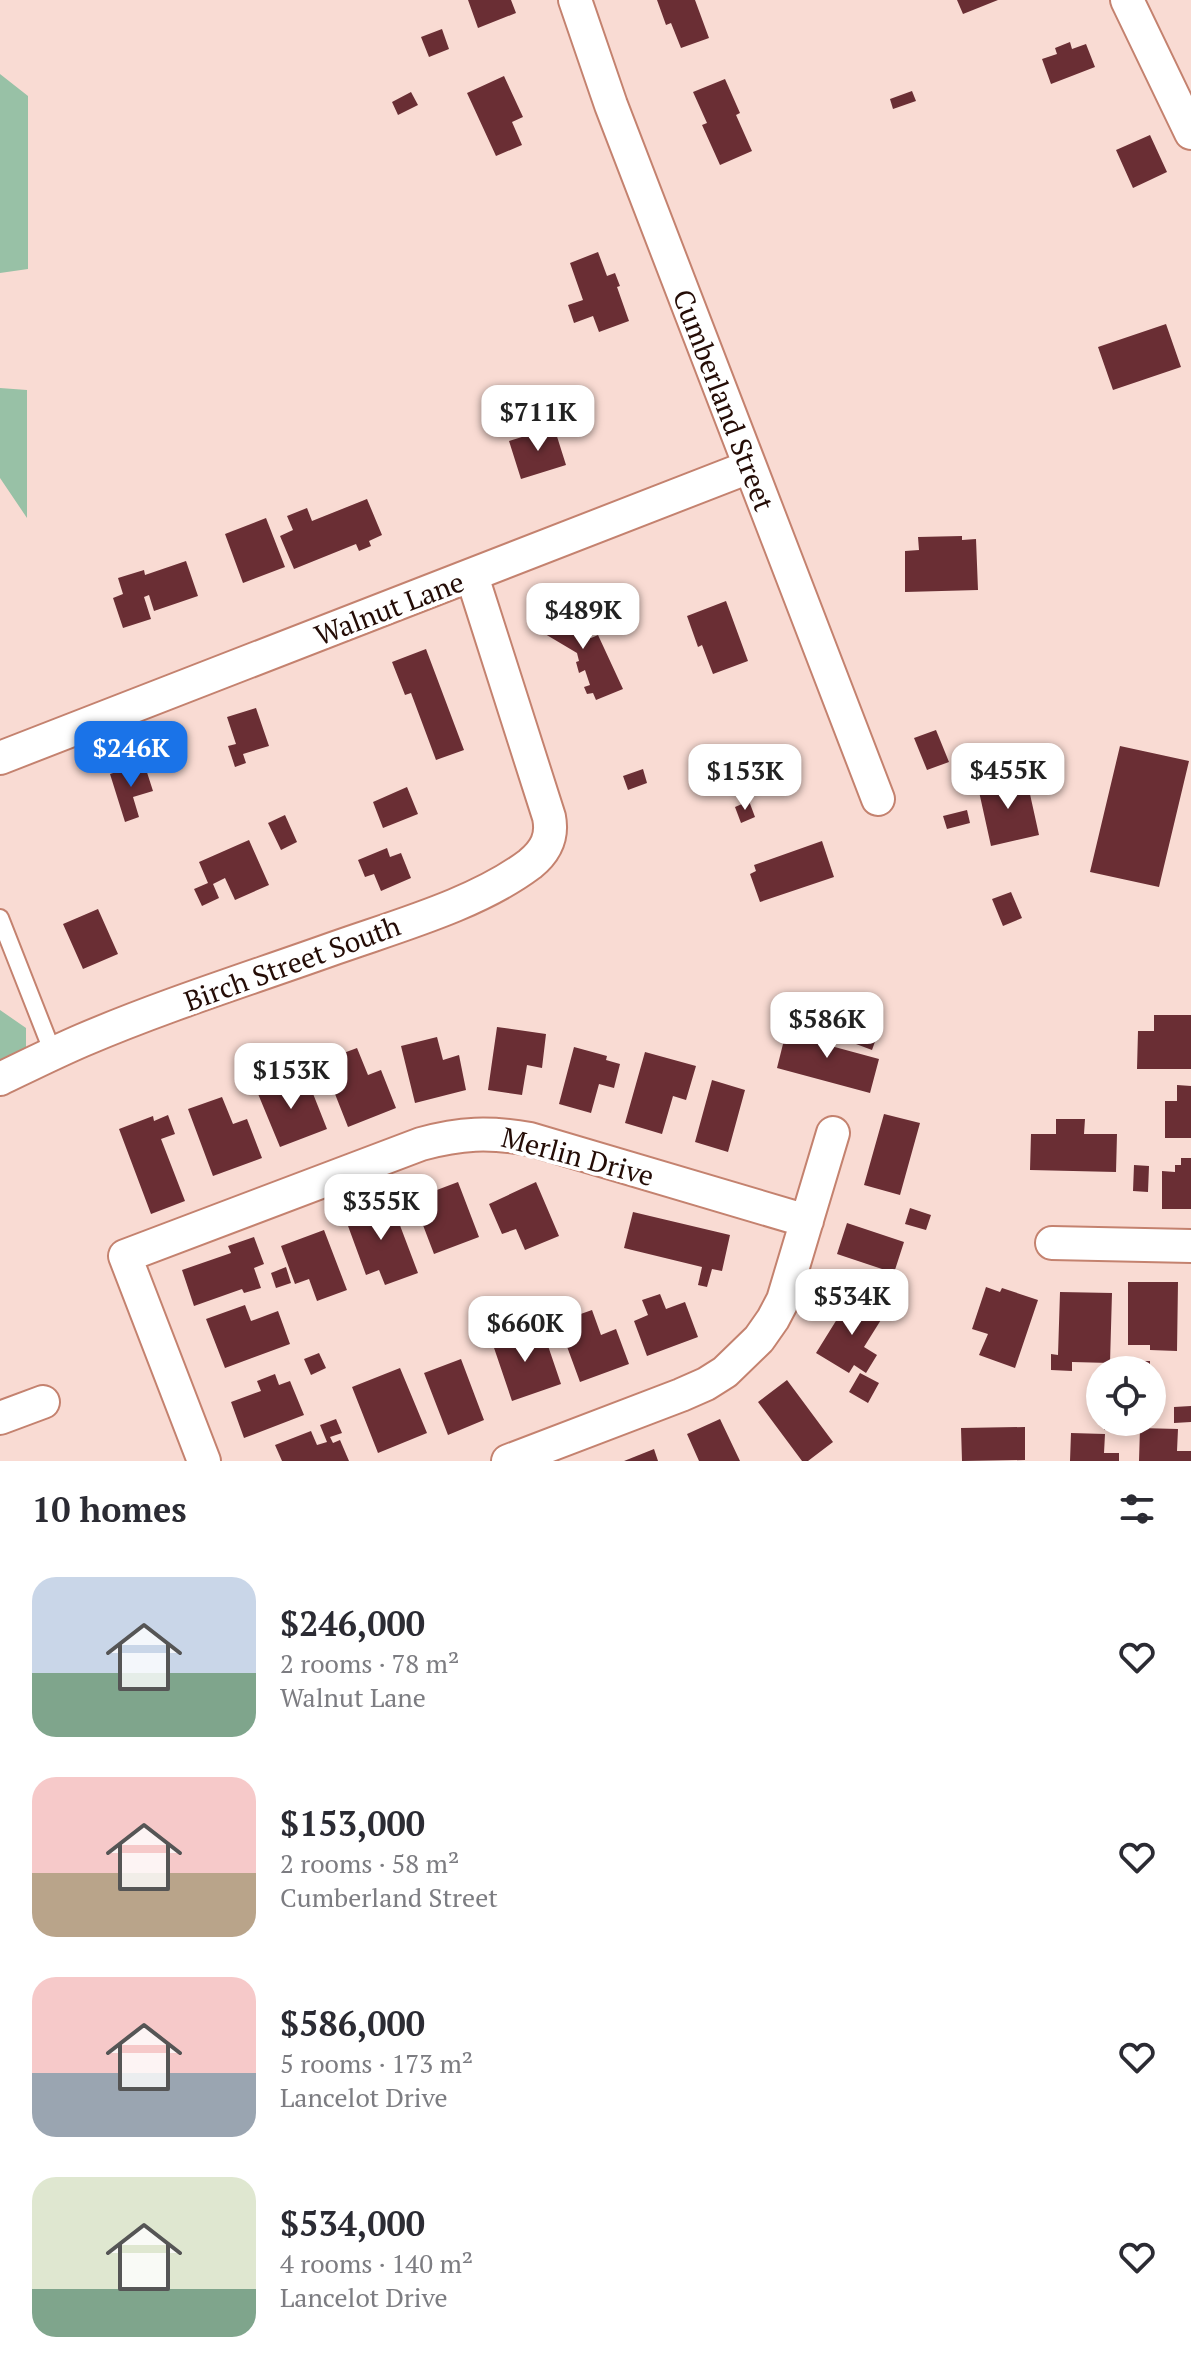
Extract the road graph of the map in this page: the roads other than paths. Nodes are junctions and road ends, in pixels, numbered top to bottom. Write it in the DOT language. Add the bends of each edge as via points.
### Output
graph roads {
  1 [pos="575,0"];
  2 [pos="1127,0"];
  3 [pos="1191,133"];
  4 [pos="749,467"];
  5 [pos="472,576"];
  6 [pos="14,753"];
  7 [pos="878,799"];
  8 [pos="0,918"];
  9 [pos="27,1066"];
  10 [pos="833,1133"];
  11 [pos="807,1221"];
  12 [pos="1052,1243"];
  13 [pos="1191,1246"];
  14 [pos="43,1402"];
  15 [pos="0,1418"];
  16 [pos="204,1461"];
  17 [pos="508,1461"];
  1 -- 4 [label="street, Cumberland Street"];
  2 -- 3 [label="street"];
  4 -- 5 [label="street, Walnut Lane"];
  4 -- 7 [label="street, Cumberland Street"];
  5 -- 6 [label="street, Walnut Lane"];
  5 -- 9 [label="street, Birch Street South" via="549,817 548,844 529,865 442,910 120,1025"];
  8 -- 9 [label="lane"];
  10 -- 11 [label="street"];
  11 -- 16 [label="street, Merlin Drive" via="530,1139 473,1133 421,1144 125,1256"];
  11 -- 17 [label="street" via="773,1319 725,1372 681,1395"];
  12 -- 13 [label="street"];
  14 -- 15 [label="street"];
}
